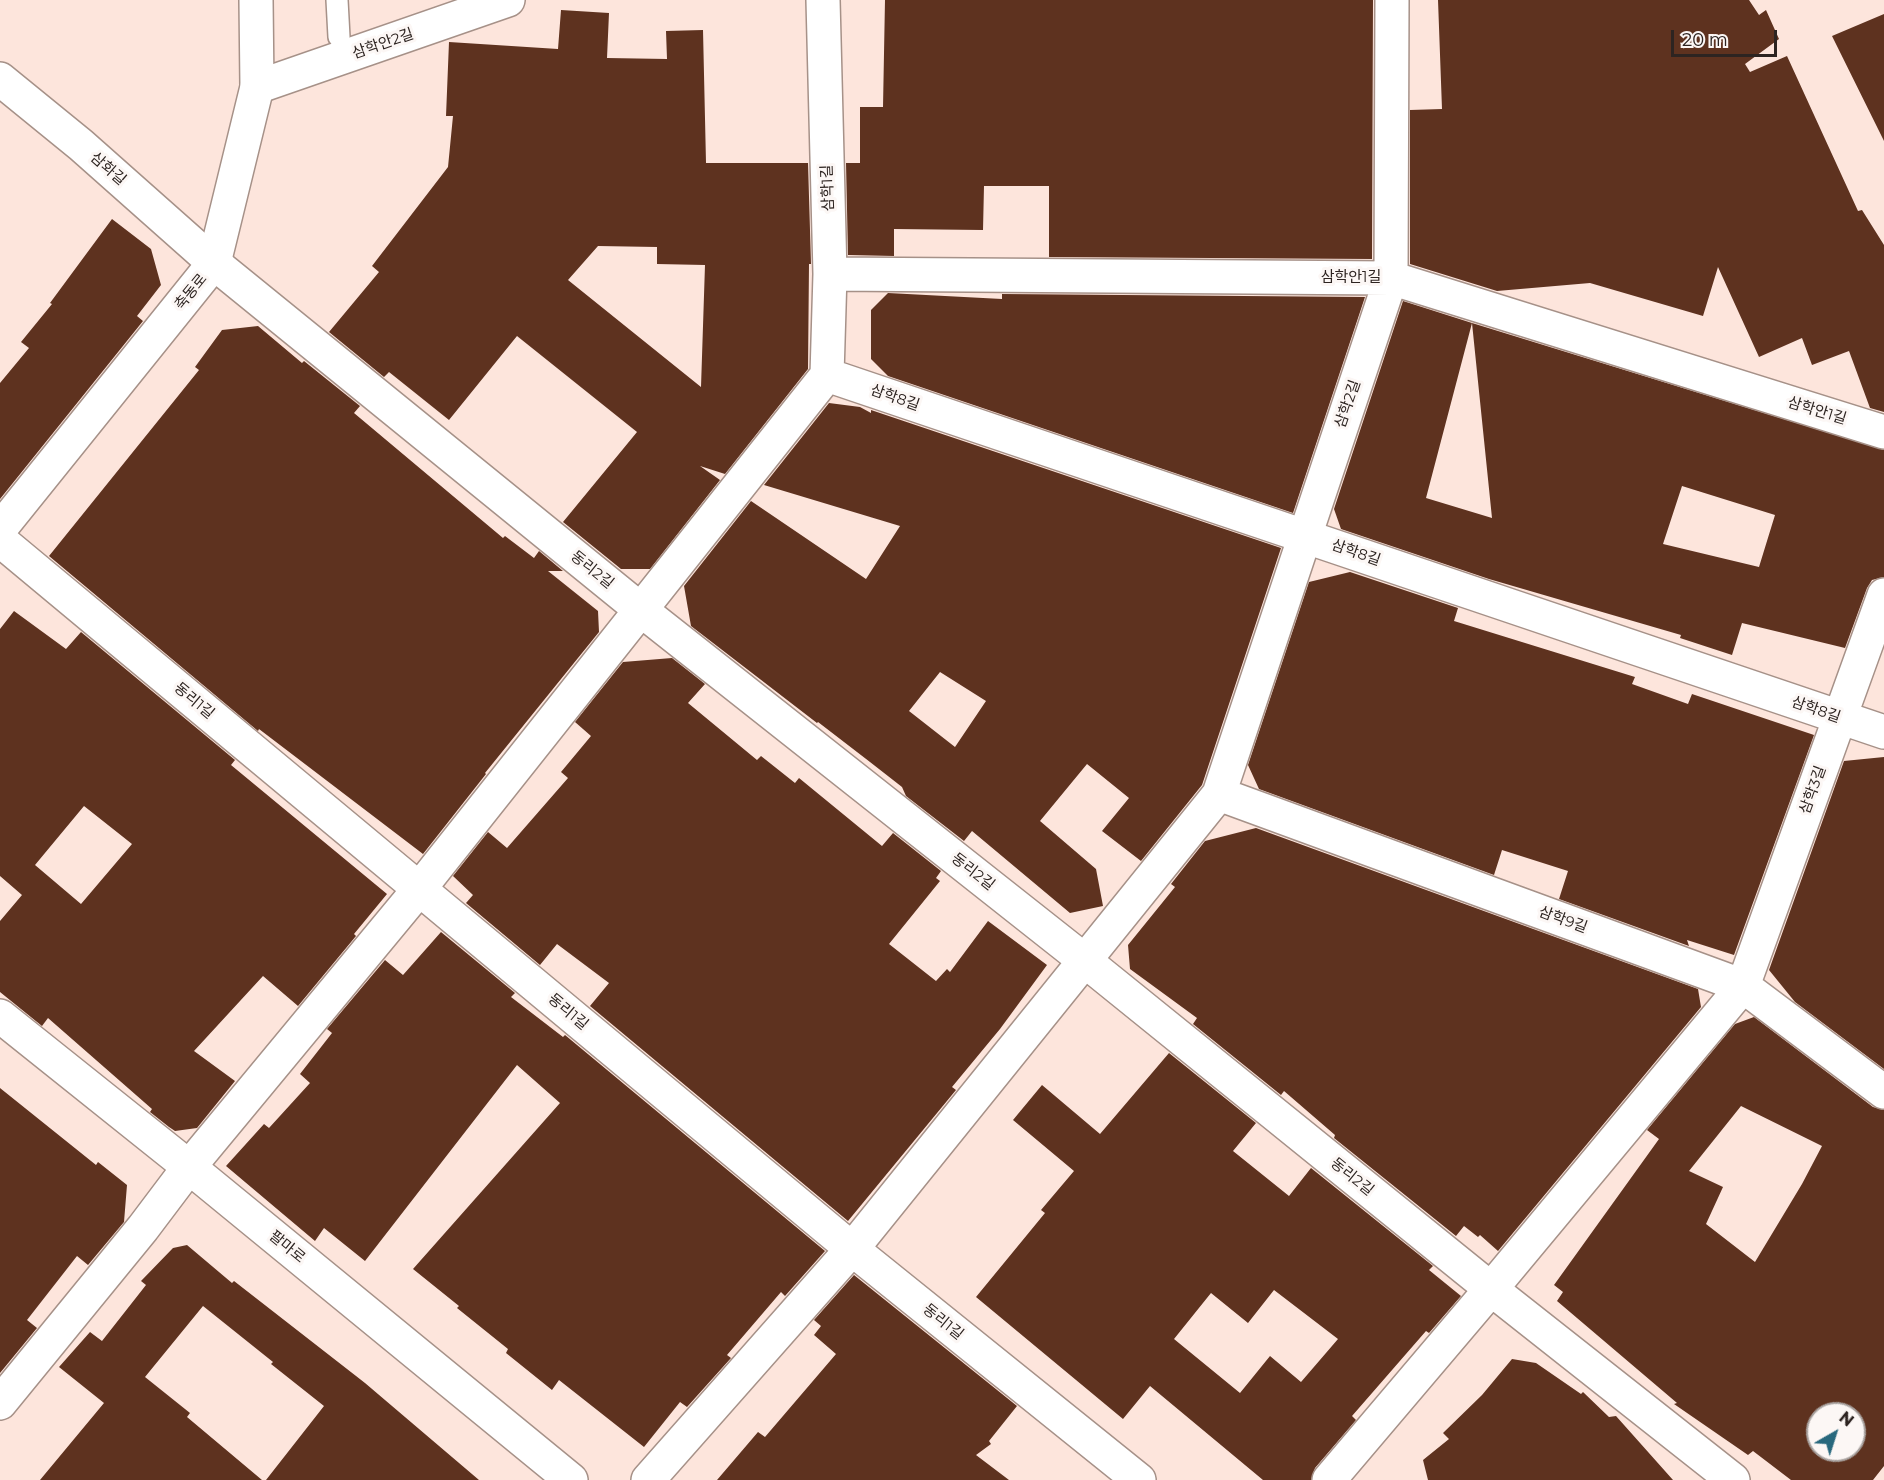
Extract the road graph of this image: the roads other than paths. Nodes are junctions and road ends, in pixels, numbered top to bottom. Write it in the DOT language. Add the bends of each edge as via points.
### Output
graph roads {
  1 [pos="256,0"];
  2 [pos="337,0"];
  3 [pos="508,0"];
  4 [pos="823,0"];
  5 [pos="1392,0"];
  6 [pos="339,37"];
  7 [pos="0,79"];
  8 [pos="257,87"];
  9 [pos="214,262"];
  10 [pos="830,274"];
  11 [pos="1391,278"];
  12 [pos="827,375"];
  13 [pos="1884,432"];
  14 [pos="0,529"];
  15 [pos="1304,535"];
  16 [pos="0,540"];
  17 [pos="1884,595"];
  18 [pos="641,610"];
  19 [pos="1838,718"];
  20 [pos="1884,732"];
  21 [pos="1219,794"];
  22 [pos="420,888"];
  23 [pos="1084,960"];
  24 [pos="1743,986"];
  25 [pos="0,1016"];
  26 [pos="1884,1092"];
  27 [pos="189,1167"];
  28 [pos="852,1249"];
  29 [pos="1491,1289"];
  30 [pos="0,1403"];
  31 [pos="571,1480"];
  32 [pos="648,1480"];
  33 [pos="1139,1480"];
  34 [pos="1329,1480"];
  35 [pos="1733,1480"];
  1 -- 8 [label="street, 축동로"];
  2 -- 6 [label="lane"];
  3 -- 8 [label="street, 삼학안2길"];
  4 -- 10 [label="street, 삼학1길"];
  5 -- 11 [label="street, 삼학2길"];
  7 -- 9 [label="street, 삼화길"];
  8 -- 9 [label="street, 축동로"];
  9 -- 14 [label="street, 축동로"];
  9 -- 18 [label="street, 동리2길"];
  10 -- 11 [label="street, 삼학안1길"];
  10 -- 12 [label="street, 삼학1길"];
  11 -- 13 [label="street, 삼학안1길"];
  11 -- 15 [label="street, 삼학2길"];
  12 -- 15 [label="street, 삼학8길"];
  12 -- 18 [label="street"];
  15 -- 19 [label="street, 삼학8길"];
  15 -- 21 [label="street, 삼학2길"];
  16 -- 22 [label="street, 동리1길"];
  17 -- 19 [label="street, 삼학3길"];
  18 -- 22 [label="street"];
  18 -- 23 [label="street, 동리2길"];
  19 -- 20 [label="street, 삼학8길"];
  19 -- 24 [label="street, 삼학3길"];
  21 -- 23 [label="street"];
  21 -- 24 [label="street, 삼학9길"];
  22 -- 27 [label="street"];
  22 -- 28 [label="street, 동리1길"];
  23 -- 28 [label="street"];
  23 -- 29 [label="street, 동리2길"];
  24 -- 26 [label="street, 삼학9길"];
  24 -- 29 [label="street"];
  25 -- 27 [label="street, 팔마로"];
  27 -- 30 [label="street"];
  27 -- 31 [label="street, 팔마로"];
  28 -- 32 [label="street"];
  28 -- 33 [label="street, 동리1길"];
  29 -- 34 [label="street"];
  29 -- 35 [label="street, 동리2길"];
}
